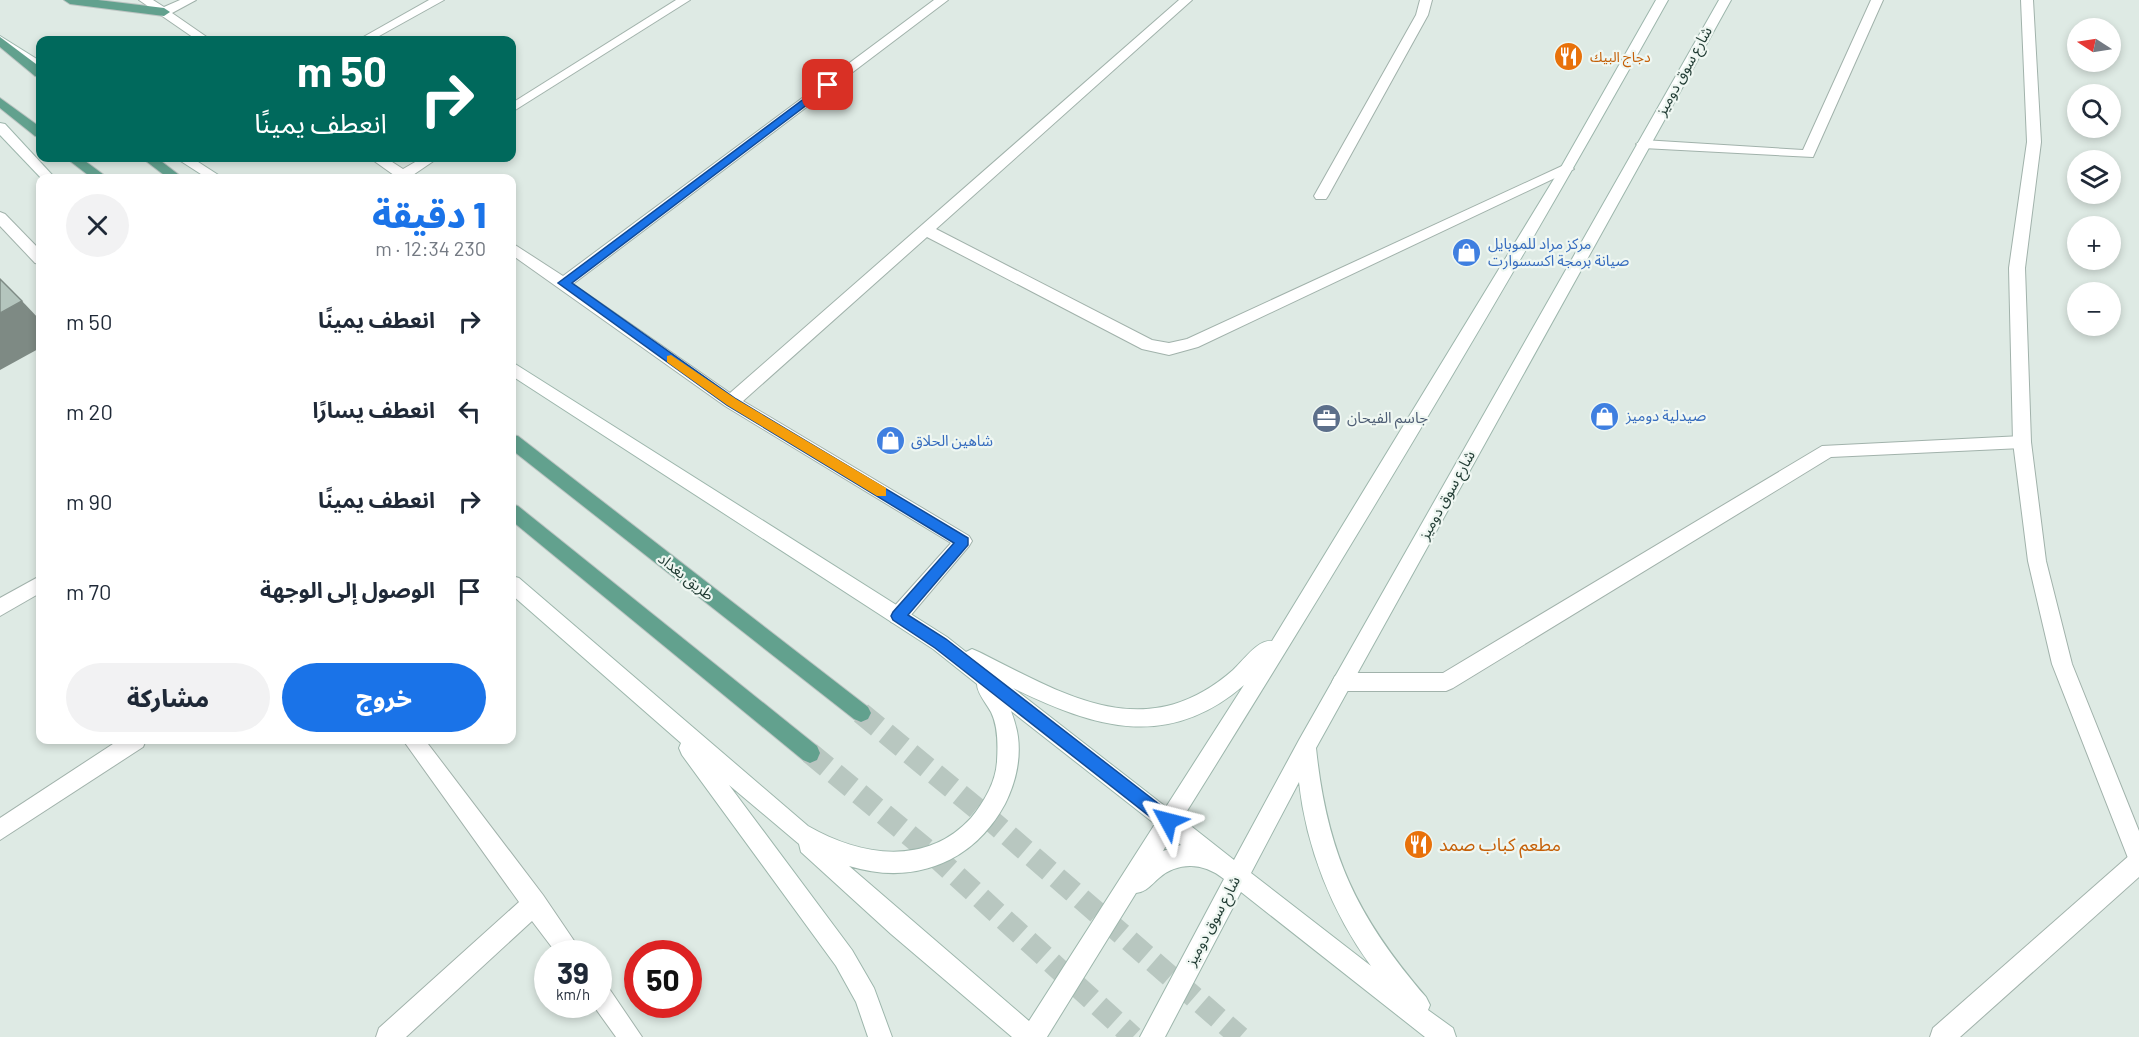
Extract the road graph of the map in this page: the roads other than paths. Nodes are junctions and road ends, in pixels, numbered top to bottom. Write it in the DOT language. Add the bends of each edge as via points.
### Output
graph roads {
  1 [pos="70,0"];
  2 [pos="145,0"];
  3 [pos="190,0"];
  4 [pos="438,0"];
  5 [pos="684,0"];
  6 [pos="942,0"];
  7 [pos="1186,0"];
  8 [pos="1426,0"];
  9 [pos="1662,0"];
  10 [pos="1725,0"];
  11 [pos="1877,0"];
  12 [pos="2027,0"];
  13 [pos="164,12"];
  14 [pos="199,36"];
  15 [pos="371,36"];
  16 [pos="0,41"];
  17 [pos="36,64"];
  18 [pos="36,70"];
  19 [pos="0,102"];
  20 [pos="516,105"];
  21 [pos="0,127"];
  22 [pos="36,130"];
  23 [pos="1643,144"];
  24 [pos="79,162"];
  25 [pos="154,162"];
  26 [pos="190,162"];
  27 [pos="383,162"];
  28 [pos="426,162"];
  29 [pos="1567,168"];
  30 [pos="44,174"];
  31 [pos="95,174"];
  32 [pos="171,174"];
  33 [pos="209,174"];
  34 [pos="401,174"];
  35 [pos="409,174"];
  36 [pos="1321,196"];
  37 [pos="0,217"];
  38 [pos="926,230"];
  39 [pos="516,251"];
  40 [pos="36,255"];
  41 [pos="564,283"];
  42 [pos="516,371"];
  43 [pos="732,402"];
  44 [pos="2022,442"];
  45 [pos="516,444"];
  46 [pos="516,514"];
  47 [pos="36,586"];
  48 [pos="516,587"];
  49 [pos="0,608"];
  50 [pos="898,616"];
  51 [pos="1297,618"];
  52 [pos="940,643"];
  53 [pos="1342,682"];
  54 [pos="861,713"];
  55 [pos="666,718"];
  56 [pos="130,744"];
  57 [pos="416,744"];
  58 [pos="1306,747"];
  59 [pos="810,753"];
  60 [pos="736,780"];
  61 [pos="1168,821"];
  62 [pos="0,830"];
  63 [pos="2139,860"];
  64 [pos="1230,870"];
  65 [pos="536,903"];
  66 [pos="1100,928"];
  67 [pos="562,940"];
  68 [pos="1174,994"];
  69 [pos="612,1012"];
  70 [pos="388,1037"];
  71 [pos="630,1037"];
  72 [pos="880,1037"];
  73 [pos="1032,1037"];
  74 [pos="1145,1037"];
  75 [pos="1152,1037"];
  76 [pos="1446,1037"];
  77 [pos="1942,1037"];
  1 -- 13 [label="main road"];
  2 -- 13 [label="street"];
  3 -- 13 [label="street"];
  4 -- 15 [label="street"];
  5 -- 20 [label="street"];
  6 -- 41 [label="street"];
  7 -- 38 [label="street"];
  8 -- 36 [label="street" via="1422,15"];
  9 -- 29 [label="street"];
  10 -- 23 [label="street, شارع سوق دوميز"];
  11 -- 23 [label="street" via="1808,154"];
  12 -- 44 [label="street" via="2034,142 2017,268"];
  13 -- 14 [label="street"];
  16 -- 17 [label="street"];
  16 -- 18 [label="main road"];
  19 -- 22 [label="main road"];
  21 -- 30 [label="street"];
  23 -- 53 [label="street, شارع سوق دوميز"];
  24 -- 31 [label="main road"];
  25 -- 32 [label="main road"];
  26 -- 33 [label="street"];
  27 -- 34 [label="street"];
  28 -- 35 [label="street"];
  29 -- 38 [label="street" via="1192,343 1169,349 1148,345"];
  29 -- 51 [label="street"];
  37 -- 40 [label="street"];
  38 -- 43 [label="street"];
  39 -- 41 [label="street"];
  41 -- 43 [label="street"];
  42 -- 50 [label="street"];
  43 -- 50 [label="street" via="963,542"];
  44 -- 53 [label="street" via="1828,451 1446,682"];
  44 -- 63 [label="street" via="2037,561 2062,664"];
  45 -- 54 [label="main road, طريق بغداد"];
  46 -- 59 [label="main road"];
  47 -- 49 [label="street"];
  48 -- 55 [label="street"];
  50 -- 52 [label="street"];
  51 -- 52 [label="street" via="1214,698 1187,711 1149,717 1113,716 1065,702"];
  51 -- 61 [label="street"];
  52 -- 60 [label="street" via="995,697 1007,730 1009,752 1007,775 999,797 987,817 954,845 920,860 903,862 851,857 800,833"];
  52 -- 61 [label="street"];
  53 -- 58 [label="street, شارع سوق دوميز"];
  55 -- 60 [label="street"];
  55 -- 72 [label="street" via="844,958 866,996"];
  56 -- 62 [label="street"];
  57 -- 65 [label="street"];
  58 -- 64 [label="street, شارع سوق دوميز"];
  58 -- 76 [label="street" via="1316,828 1346,906 1381,962"];
  60 -- 73 [label="street" via="899,926"];
  61 -- 64 [label="street"];
  61 -- 66 [label="street"];
  63 -- 77 [label="street"];
  64 -- 66 [label="street" via="1202,855 1163,860"];
  64 -- 68 [label="street, شارع سوق دوميز"];
  64 -- 76 [label="street"];
  65 -- 67 [label="street"];
  65 -- 70 [label="street"];
  66 -- 73 [label="street"];
  68 -- 74 [label="street"];
  68 -- 75 [label="street"];
  69 -- 71 [label="street"];
}
